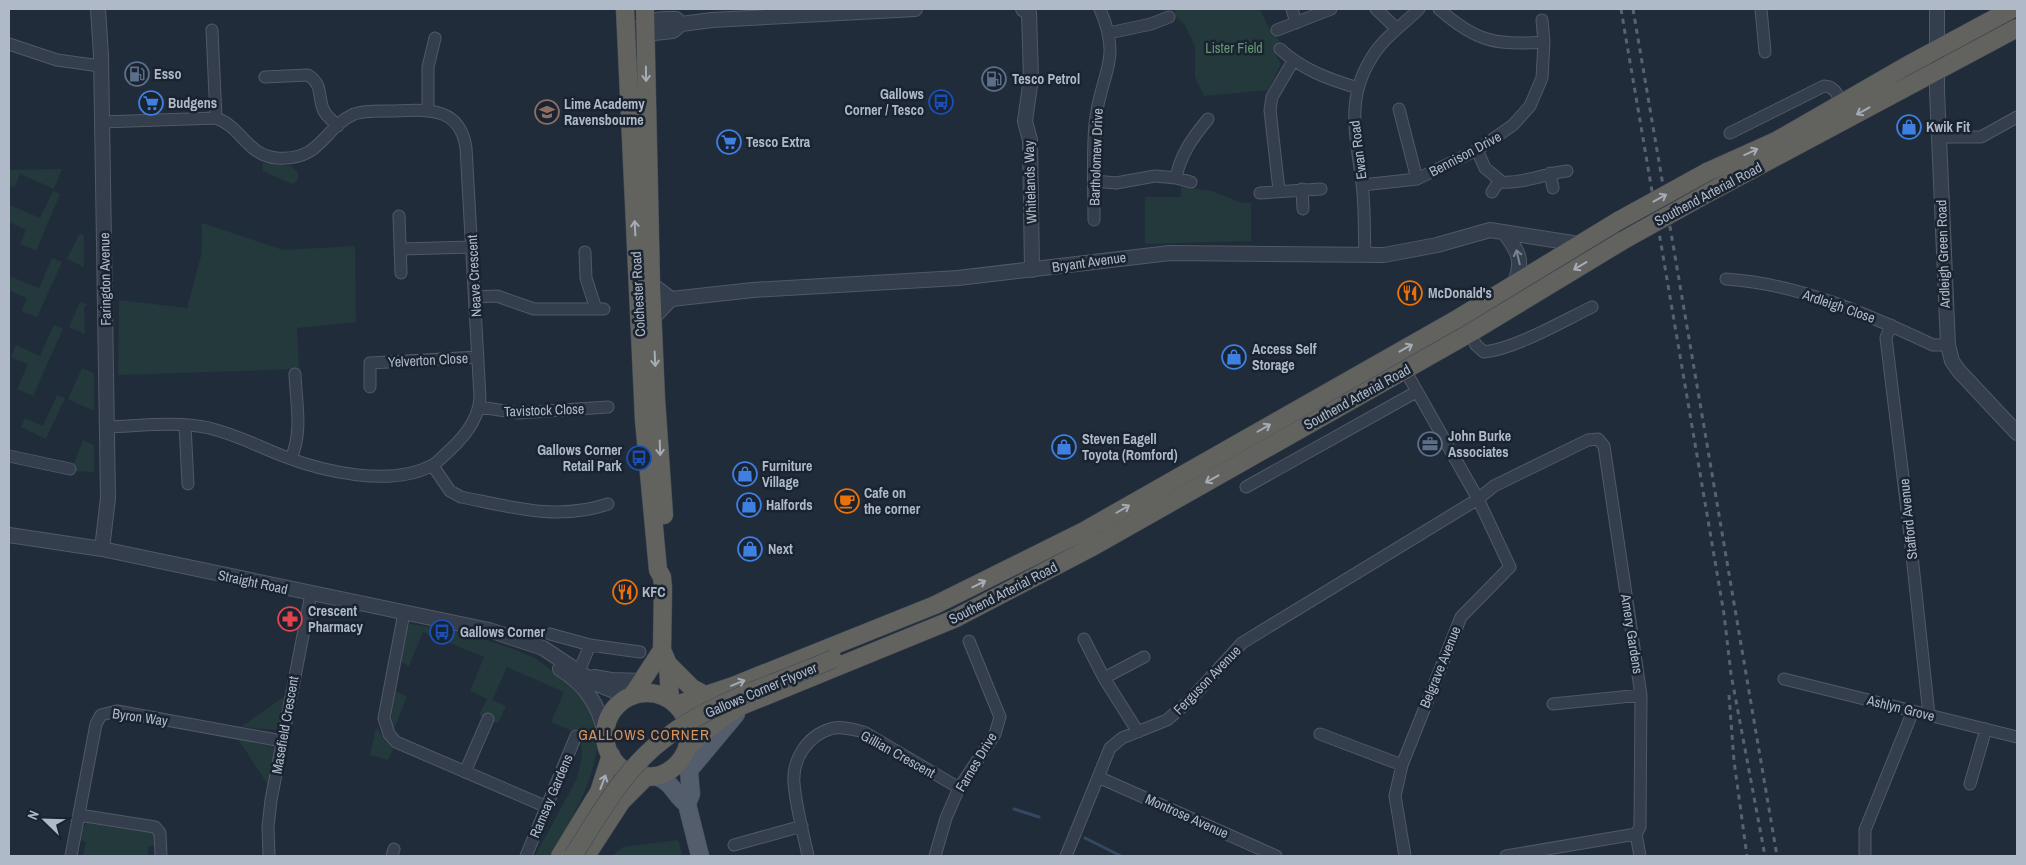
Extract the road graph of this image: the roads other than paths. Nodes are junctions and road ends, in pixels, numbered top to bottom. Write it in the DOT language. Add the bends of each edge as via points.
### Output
graph roads {
  1 [pos="98,9"];
  2 [pos="915,9"];
  3 [pos="1100,9"];
  4 [pos="1292,9"];
  5 [pos="1331,9"];
  6 [pos="1376,9"];
  7 [pos="1419,9"];
  8 [pos="1439,9"];
  9 [pos="1761,9"];
  10 [pos="1937,9"];
  11 [pos="2012,9"];
  12 [pos="1030,10"];
  13 [pos="625,11"];
  14 [pos="1169,17"];
  15 [pos="645,19"];
  16 [pos="1542,20"];
  17 [pos="1296,23"];
  18 [pos="1397,29"];
  19 [pos="212,30"];
  20 [pos="1277,30"];
  21 [pos="2011,32"];
  22 [pos="1109,33"];
  23 [pos="435,38"];
  24 [pos="1544,42"];
  25 [pos="9,44"];
  26 [pos="1280,49"];
  27 [pos="1938,49"];
  28 [pos="1765,52"];
  29 [pos="627,56"];
  30 [pos="1293,61"];
  31 [pos="100,66"];
  32 [pos="1937,72"];
  33 [pos="265,77"];
  34 [pos="1358,88"];
  35 [pos="1868,89"];
  36 [pos="1842,104"];
  37 [pos="1399,109"];
  38 [pos="428,110"];
  39 [pos="2017,117"];
  40 [pos="216,118"];
  41 [pos="1208,119"];
  42 [pos="102,122"];
  43 [pos="338,126"];
  44 [pos="1730,133"];
  45 [pos="1939,137"];
  46 [pos="1477,150"];
  47 [pos="1567,171"];
  48 [pos="1550,173"];
  49 [pos="1176,178"];
  50 [pos="1417,179"];
  51 [pos="1499,181"];
  52 [pos="1094,182"];
  53 [pos="1191,182"];
  54 [pos="1362,185"];
  55 [pos="1321,188"];
  56 [pos="1552,188"];
  57 [pos="1302,189"];
  58 [pos="1279,190"];
  59 [pos="1492,192"];
  60 [pos="1260,193"];
  61 [pos="1303,209"];
  62 [pos="399,216"];
  63 [pos="1094,220"];
  64 [pos="1504,232"];
  65 [pos="1579,244"];
  66 [pos="472,247"];
  67 [pos="401,249"];
  68 [pos="585,252"];
  69 [pos="1365,255"];
  70 [pos="1032,270"];
  71 [pos="401,273"];
  72 [pos="1726,279"];
  73 [pos="651,284"];
  74 [pos="1514,285"];
  75 [pos="476,297"];
  76 [pos="671,299"];
  77 [pos="1592,306"];
  78 [pos="653,318"];
  79 [pos="1891,325"];
  80 [pos="1470,333"];
  81 [pos="1948,345"];
  82 [pos="478,357"];
  83 [pos="1405,370"];
  84 [pos="295,374"];
  85 [pos="370,387"];
  86 [pos="1416,392"];
  87 [pos="608,407"];
  88 [pos="480,408"];
  89 [pos="186,425"];
  90 [pos="107,426"];
  91 [pos="2017,433"];
  92 [pos="9,456"];
  93 [pos="290,458"];
  94 [pos="433,466"];
  95 [pos="70,468"];
  96 [pos="188,484"];
  97 [pos="1246,487"];
  98 [pos="1478,499"];
  99 [pos="608,504"];
  100 [pos="9,535"];
  101 [pos="102,548"];
  102 [pos="662,577"];
  103 [pos="311,594"];
  104 [pos="935,605"];
  105 [pos="404,613"];
  106 [pos="954,619"];
  107 [pos="497,633"];
  108 [pos="550,634"];
  109 [pos="1084,639"];
  110 [pos="969,641"];
  111 [pos="590,645"];
  112 [pos="640,652"];
  113 [pos="665,657"];
  114 [pos="1144,657"];
  115 [pos="833,659"];
  116 [pos="579,671"];
  117 [pos="1104,678"];
  118 [pos="1784,679"];
  119 [pos="642,681"];
  120 [pos="703,694"];
  121 [pos="1641,695"];
  122 [pos="630,697"];
  123 [pos="673,702"];
  124 [pos="752,702"];
  125 [pos="1553,704"];
  126 [pos="1913,711"];
  127 [pos="1929,715"];
  128 [pos="488,719"];
  129 [pos="1986,729"];
  130 [pos="1138,732"];
  131 [pos="606,734"];
  132 [pos="1320,734"];
  133 [pos="576,736"];
  134 [pos="2017,737"];
  135 [pos="282,741"];
  136 [pos="688,747"];
  137 [pos="611,755"];
  138 [pos="1402,765"];
  139 [pos="690,769"];
  140 [pos="465,772"];
  141 [pos="650,776"];
  142 [pos="1098,777"];
  143 [pos="1970,784"];
  144 [pos="959,788"];
  145 [pos="687,804"];
  146 [pos="547,807"];
  147 [pos="79,815"];
  148 [pos="802,826"];
  149 [pos="1636,834"];
  150 [pos="734,845"];
  151 [pos="71,856"];
  152 [pos="161,856"];
  153 [pos="269,856"];
  154 [pos="526,856"];
  155 [pos="560,856"];
  156 [pos="573,856"];
  157 [pos="586,856"];
  158 [pos="700,856"];
  159 [pos="808,856"];
  160 [pos="934,856"];
  161 [pos="1066,856"];
  162 [pos="1276,856"];
  163 [pos="1405,856"];
  164 [pos="1506,856"];
  165 [pos="1640,856"];
  166 [pos="1865,856"];
  1 -- 31 [label="street, Faringdon Avenue"];
  2 -- 15 [label="street" via="739,18 681,24 673,31 654,33"];
  3 -- 22 [label="street, Bartholomew Drive"];
  4 -- 17 [label="street"];
  5 -- 17 [label="street"];
  6 -- 18 [label="street"];
  7 -- 18 [label="street, Ewan Road"];
  8 -- 24 [label="street" via="1482,39 1505,44"];
  9 -- 28 [label="street"];
  10 -- 27 [label="street, Ardleigh Green Road"];
  11 -- 27 [label="highway, Southend Arterial Road"];
  12 -- 70 [label="street, Whitelands Way" via="1031,78 1025,121 1030,140"];
  13 -- 15 [label="highway"];
  13 -- 29 [label="highway, Colchester Road"];
  14 -- 22 [label="street"];
  15 -- 29 [label="street" via="637,30 637,47"];
  15 -- 73 [label="highway, Colchester Road, one-way"];
  16 -- 24 [label="street, Bennison Drive"];
  17 -- 20 [label="street"];
  18 -- 34 [label="street, Ewan Road" via="1377,49"];
  19 -- 40 [label="street"];
  21 -- 27 [label="highway" via="1991,34 1951,54"];
  21 -- 32 [label="highway, Southend Arterial Road"];
  22 -- 52 [label="street, Bartholomew Drive" via="1112,58 1099,96"];
  23 -- 38 [label="street" via="428,67"];
  24 -- 46 [label="street, Bennison Drive" via="1542,78 1530,106 1504,133"];
  25 -- 31 [label="street" via="57,60"];
  26 -- 30 [label="street"];
  27 -- 32 [label="street, Ardleigh Green Road"];
  27 -- 35 [label="highway, Southend Arterial Road"];
  102 -- 29 [label="highway, Colchester Road, one-way" via="658,570 644,420"];
  30 -- 34 [label="street" via="1320,77"];
  30 -- 58 [label="street" via="1272,98 1270,110"];
  31 -- 42 [label="street, Faringdon Avenue"];
  32 -- 35 [label="highway" via="1926,67 1888,86"];
  32 -- 45 [label="street, Ardleigh Green Road"];
  32 -- 80 [label="highway, Southend Arterial Road, one-way, bridge" via="1622,241"];
  33 -- 43 [label="street" via="308,75 315,79 325,113"];
  34 -- 54 [label="street, Ewan Road" via="1353,117"];
  35 -- 36 [label="highway, Southend Arterial Road"];
  36 -- 44 [label="street" via="1830,86 1824,86"];
  65 -- 36 [label="highway, Southend Arterial Road, one-way, bridge" via="1707,172"];
  37 -- 50 [label="street"];
  38 -- 43 [label="street, Neave Crescent" via="364,112"];
  38 -- 66 [label="street, Neave Crescent" via="449,117 463,132"];
  39 -- 45 [label="street" via="1981,137"];
  40 -- 42 [label="street"];
  40 -- 43 [label="street, Neave Crescent" via="232,126 250,148 277,158 309,152"];
  41 -- 49 [label="street" via="1183,154"];
  42 -- 90 [label="street, Faringdon Avenue"];
  45 -- 81 [label="street, Ardleigh Green Road"];
  46 -- 50 [label="street, Bennison Drive"];
  46 -- 51 [label="street" via="1485,168"];
  47 -- 48 [label="street"];
  48 -- 51 [label="street" via="1518,182"];
  48 -- 56 [label="street"];
  49 -- 52 [label="street" via="1155,176 1116,183"];
  49 -- 53 [label="street"];
  50 -- 54 [label="street, Bennison Drive"];
  51 -- 59 [label="street"];
  52 -- 63 [label="street, Bartholomew Drive"];
  54 -- 69 [label="street, Ewan Road"];
  55 -- 57 [label="street"];
  57 -- 58 [label="street"];
  57 -- 61 [label="street"];
  58 -- 60 [label="street"];
  62 -- 67 [label="street"];
  64 -- 65 [label="street, Bryant Avenue"];
  64 -- 69 [label="street, Bryant Avenue" via="1480,231 1437,245 1384,255"];
  74 -- 64 [label="street, one-way" via="1520,262 1517,250"];
  65 -- 74 [label="highway, Southend Arterial Road"];
  66 -- 67 [label="street"];
  66 -- 75 [label="street, Neave Crescent"];
  67 -- 71 [label="street"];
  68 -- 75 [label="street" via="586,278 600,309 534,310 497,296"];
  69 -- 70 [label="street, Bryant Avenue" via="1170,253"];
  70 -- 76 [label="street, Bryant Avenue"];
  72 -- 79 [label="street, Ardleigh Close" via="1789,289 1854,309"];
  73 -- 76 [label="street"];
  73 -- 78 [label="highway, Colchester Road"];
  104 -- 74 [label="highway, Southend Arterial Road, one-way" via="1084,531 1458,320"];
  75 -- 82 [label="street, Neave Crescent"];
  76 -- 78 [label="street"];
  77 -- 80 [label="street" via="1493,351 1484,352"];
  78 -- 102 [label="highway, Colchester Road, one-way" via="664,519 665,570"];
  79 -- 81 [label="street, Ardleigh Close" via="1933,345"];
  79 -- 127 [label="street, Stafford Avenue" via="1886,338"];
  80 -- 83 [label="highway, Southend Arterial Road"];
  81 -- 91 [label="street, Ardleigh Green Road" via="1952,361 1959,371"];
  82 -- 85 [label="street, Yelverton Close" via="370,364"];
  82 -- 88 [label="street, Neave Crescent"];
  83 -- 86 [label="street, Belgrave Avenue"];
  83 -- 106 [label="highway, Southend Arterial Road, one-way" via="1094,546"];
  84 -- 93 [label="street" via="298,433"];
  86 -- 97 [label="street"];
  86 -- 98 [label="street, Belgrave Avenue"];
  87 -- 88 [label="street, Tavistock Close" via="518,413"];
  88 -- 94 [label="street" via="465,434"];
  89 -- 90 [label="street"];
  89 -- 93 [label="street" via="237,436"];
  89 -- 96 [label="street"];
  90 -- 101 [label="street, Faringdon Avenue" via="108,498"];
  92 -- 95 [label="street"];
  93 -- 94 [label="street" via="340,471 383,476 397,476"];
  94 -- 99 [label="street" via="450,491 462,497 542,513 588,511"];
  98 -- 121 [label="street, Amery Gardens" via="1501,482 1588,440 1598,440 1604,446"];
  98 -- 130 [label="street, Ferguson Avenue" via="1242,643 1189,701 1167,720"];
  98 -- 138 [label="street, Belgrave Avenue" via="1510,567 1461,617"];
  100 -- 101 [label="street, Straight Road"];
  101 -- 103 [label="street, Straight Road"];
  102 -- 113 [label="highway, Colchester Road"];
  103 -- 105 [label="street, Straight Road"];
  103 -- 135 [label="street, Masefield Crescent"];
  104 -- 115 [label="highway" via="920,618"];
  120 -- 104 [label="highway, Southend Arterial Road, one-way" via="733,686"];
  105 -- 107 [label="street, Straight Road"];
  105 -- 140 [label="street" via="384,718 388,734 396,742"];
  106 -- 115 [label="highway"];
  106 -- 124 [label="highway, Southend Arterial Road"];
  107 -- 116 [label="street, Straight Road" via="542,648"];
  107 -- 131 [label="street, Straight Road" via="567,673 581,685 598,707"];
  108 -- 111 [label="street"];
  109 -- 117 [label="street"];
  110 -- 144 [label="street, Farnes Drive" via="1000,717 995,734"];
  111 -- 112 [label="street"];
  111 -- 116 [label="street"];
  113 -- 119 [label="highway"];
  113 -- 120 [label="highway" via="692,688"];
  113 -- 123 [label="highway, Colchester Road"];
  114 -- 117 [label="street"];
  115 -- 156 [label="highway, Gallows Corner Flyover, bridge" via="722,704 664,739 621,783"];
  116 -- 119 [label="street" via="611,680"];
  116 -- 122 [label="street, Straight Road" via="597,684"];
  117 -- 130 [label="street"];
  118 -- 126 [label="street, Ashlyn Grove"];
  119 -- 122 [label="highway"];
  120 -- 123 [label="highway, Southend Arterial Road"];
  121 -- 125 [label="street"];
  121 -- 149 [label="street, Amery Gardens" via="1640,827"];
  122 -- 123 [label="highway" via="654,694"];
  122 -- 131 [label="highway" via="612,712"];
  123 -- 136 [label="highway" via="688,726"];
  124 -- 136 [label="highway, Southend Arterial Road" via="728,714"];
  124 -- 139 [label="main road" via="727,723"];
  126 -- 127 [label="street, Ashlyn Grove"];
  126 -- 166 [label="street" via="1865,830"];
  127 -- 129 [label="street, Ashlyn Grove"];
  128 -- 140 [label="street"];
  129 -- 134 [label="street, Ashlyn Grove"];
  129 -- 143 [label="street"];
  130 -- 142 [label="street, Ferguson Avenue" via="1122,738 1110,748"];
  131 -- 137 [label="highway"];
  132 -- 138 [label="street"];
  133 -- 146 [label="street, Ramsay Gardens"];
  135 -- 147 [label="street, Byron Way" via="109,711 98,719"];
  135 -- 153 [label="street, Masefield Crescent" via="271,800"];
  136 -- 139 [label="main road"];
  136 -- 141 [label="highway" via="677,764 662,774"];
  137 -- 141 [label="highway" via="629,773"];
  155 -- 137 [label="highway, one-way" via="599,792"];
  138 -- 163 [label="street, Belgrave Avenue" via="1395,796"];
  139 -- 145 [label="main road" via="691,794"];
  140 -- 146 [label="street"];
  141 -- 145 [label="main road" via="669,783"];
  141 -- 157 [label="highway" via="621,802"];
  142 -- 161 [label="street, Ferguson Avenue"];
  142 -- 162 [label="street, Montrose Avenue"];
  144 -- 148 [label="street, Gillian Crescent" via="864,732 830,728 813,738 802,750 796,765 794,782"];
  144 -- 160 [label="street, Farnes Drive"];
  145 -- 158 [label="main road"];
  146 -- 154 [label="street, Ramsay Gardens"];
  147 -- 151 [label="street, Byron Way"];
  147 -- 152 [label="street" via="155,827 160,832"];
  148 -- 150 [label="street"];
  148 -- 159 [label="street, Gillian Crescent"];
  149 -- 164 [label="street"];
  149 -- 165 [label="street"];
}
